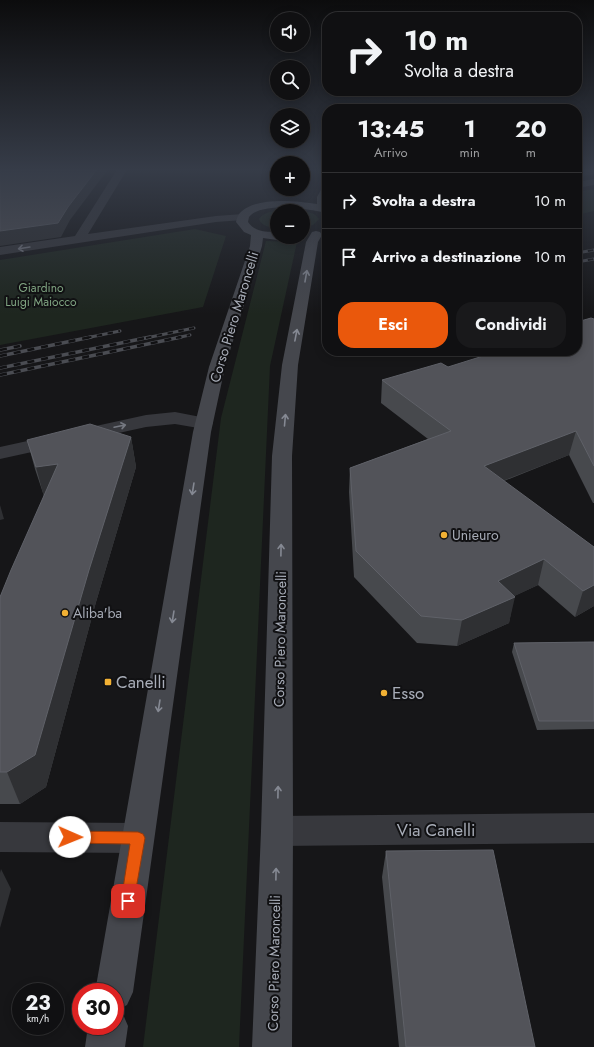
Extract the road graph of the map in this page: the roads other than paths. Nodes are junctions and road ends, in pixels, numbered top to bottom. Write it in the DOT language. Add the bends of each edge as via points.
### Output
graph roads {
  1 [pos="93,217"];
  2 [pos="243,217"];
  3 [pos="322,233"];
  4 [pos="257,234"];
  5 [pos="270,235"];
  6 [pos="310,235"];
  7 [pos="79,239"];
  8 [pos="0,251"];
  9 [pos="204,423"];
  10 [pos="0,452"];
  11 [pos="594,828"];
  12 [pos="277,831"];
  13 [pos="0,837"];
  14 [pos="138,838"];
  15 [pos="115,983"];
  16 [pos="107,1035"];
  17 [pos="105,1047"];
  18 [pos="272,1047"];
  1 -- 7 [label="street"];
  2 -- 4 [label="main road" via="244,226"];
  2 -- 7 [label="street"];
  3 -- 6 [label="main road"];
  12 -- 3 [label="main road, Corso Piero Maroncelli, one-way" via="282,456 290,365 312,242"];
  4 -- 5 [label="main road"];
  4 -- 9 [label="main road, Corso Piero Maroncelli" via="256,246 217,367"];
  7 -- 8 [label="street, one-way"];
  10 -- 9 [label="street, one-way" via="146,421 175,418"];
  9 -- 14 [label="main road, Corso Piero Maroncelli, one-way"];
  11 -- 12 [label="street, Via Canelli"];
  18 -- 12 [label="main road, Corso Piero Maroncelli, one-way"];
  13 -- 14 [label="street"];
  14 -- 15 [label="main road, Corso Piero Maroncelli"];
  16 -- 17 [label="main road"];
}
